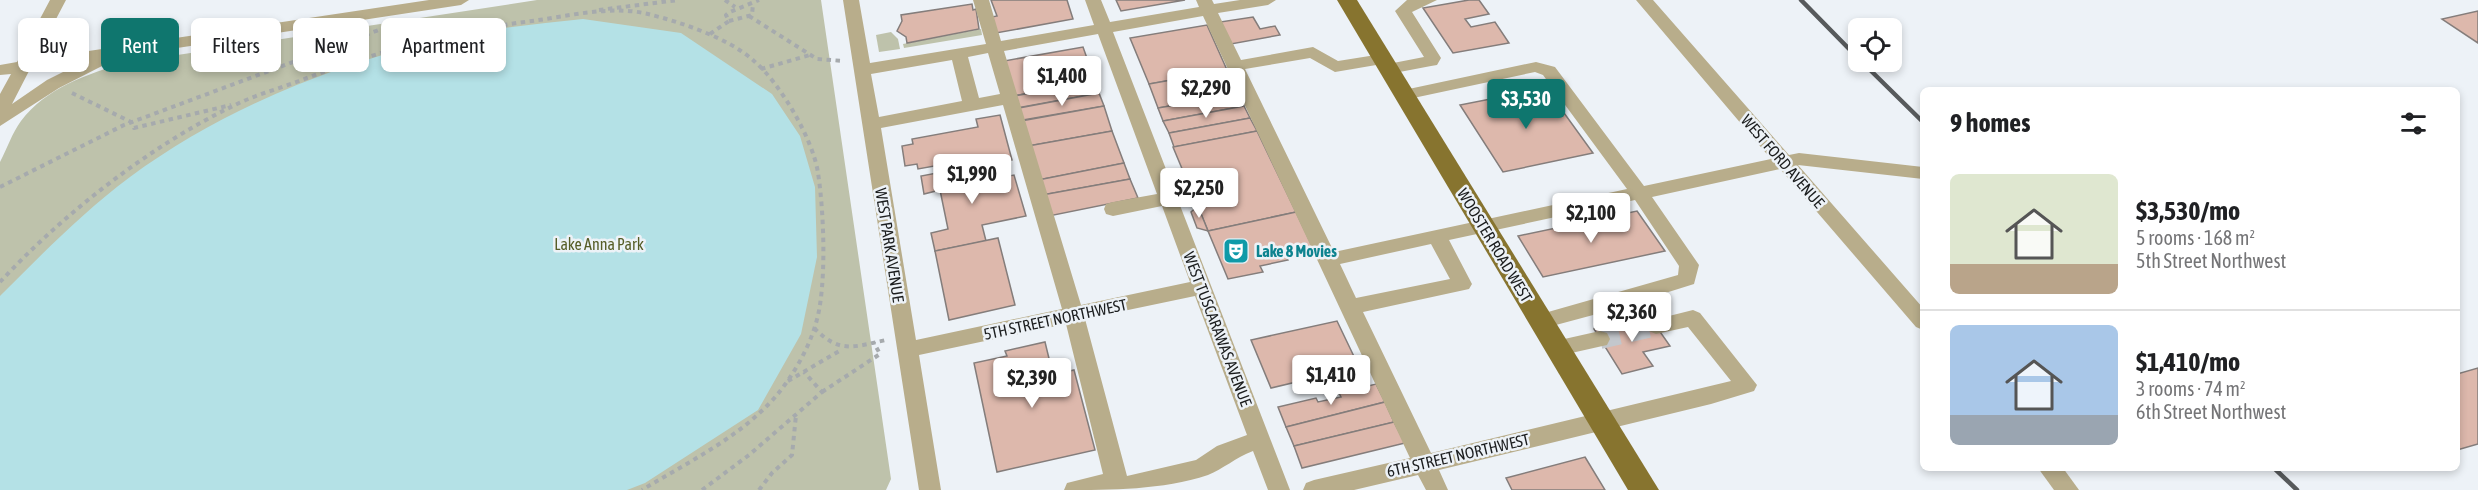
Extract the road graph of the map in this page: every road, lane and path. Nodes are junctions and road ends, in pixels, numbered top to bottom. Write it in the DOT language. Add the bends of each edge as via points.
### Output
graph roads {
  1 [pos="58,0"];
  2 [pos="461,0"];
  3 [pos="678,0"];
  4 [pos="725,0"];
  5 [pos="759,0"];
  6 [pos="851,0"];
  7 [pos="981,0"];
  8 [pos="1093,0"];
  9 [pos="1268,0"];
  10 [pos="1347,0"];
  11 [pos="1429,0"];
  12 [pos="1644,0"];
  13 [pos="414,4"];
  14 [pos="753,4"];
  15 [pos="1206,5"];
  16 [pos="735,7"];
  17 [pos="571,16"];
  18 [pos="749,16"];
  19 [pos="48,18"];
  20 [pos="729,21"];
  21 [pos="1104,27"];
  22 [pos="709,35"];
  23 [pos="179,42"];
  24 [pos="993,47"];
  25 [pos="959,53"];
  26 [pos="810,55"];
  27 [pos="101,60"];
  28 [pos="861,64"];
  29 [pos="1385,64"];
  30 [pos="1235,66"];
  31 [pos="18,67"];
  32 [pos="761,69"];
  33 [pos="0,70"];
  34 [pos="20,72"];
  35 [pos="53,84"];
  36 [pos="1404,94"];
  37 [pos="1009,98"];
  38 [pos="235,105"];
  39 [pos="972,105"];
  40 [pos="0,110"];
  41 [pos="0,120"];
  42 [pos="131,122"];
  43 [pos="870,124"];
  44 [pos="1785,162"];
  45 [pos="1920,173"];
  46 [pos="0,188"];
  47 [pos="1640,193"];
  48 [pos="1169,198"];
  49 [pos="1113,209"];
  50 [pos="1483,226"];
  51 [pos="1437,237"];
  52 [pos="1328,260"];
  53 [pos="0,282"];
  54 [pos="1202,286"];
  55 [pos="1350,308"];
  56 [pos="1074,315"];
  57 [pos="1920,319"];
  58 [pos="1541,321"];
  59 [pos="1656,326"];
  60 [pos="814,328"];
  61 [pos="1600,339"];
  62 [pos="874,343"];
  63 [pos="906,344"];
  64 [pos="1558,348"];
  65 [pos="842,349"];
  66 [pos="804,372"];
  67 [pos="786,382"];
  68 [pos="822,392"];
  69 [pos="796,414"];
  70 [pos="1602,421"];
  71 [pos="1260,439"];
  72 [pos="1424,464"];
  73 [pos="2052,471"];
  74 [pos="1116,480"];
  75 [pos="926,485"];
  76 [pos="642,490"];
  77 [pos="702,490"];
  78 [pos="759,490"];
  79 [pos="1075,490"];
  80 [pos="1279,490"];
  81 [pos="1314,490"];
  82 [pos="1437,490"];
  83 [pos="1644,490"];
  84 [pos="2068,490"];
  1 -- 19 [label="street"];
  2 -- 13 [label="street"];
  3 -- 17 [label="path"];
  4 -- 16 [label="path"];
  5 -- 14 [label="path"];
  6 -- 28 [label="street, WEST PARK AVENUE"];
  7 -- 24 [label="street"];
  8 -- 21 [label="street, WEST TUSCARAWAS AVENUE"];
  9 -- 15 [label="street"];
  10 -- 29 [label="main road, WOOSTER ROAD WEST"];
  11 -- 29 [label="street" via="1413,3 1403,11 1433,58 1431,61"];
  12 -- 44 [label="street, WEST FORD AVENUE"];
  13 -- 23 [label="street"];
  13 -- 42 [label="path" via="402,21 353,42"];
  14 -- 16 [label="path"];
  14 -- 18 [label="path"];
  15 -- 21 [label="street"];
  15 -- 30 [label="street"];
  16 -- 20 [label="path" via="726,15"];
  17 -- 22 [label="path" via="609,11 645,13"];
  17 -- 38 [label="path" via="427,39 362,57"];
  18 -- 20 [label="path"];
  18 -- 26 [label="path"];
  20 -- 22 [label="path"];
  21 -- 24 [label="street"];
  21 -- 48 [label="street, WEST TUSCARAWAS AVENUE"];
  22 -- 32 [label="path" via="729,43"];
  24 -- 25 [label="street"];
  24 -- 37 [label="street"];
  25 -- 28 [label="street"];
  25 -- 39 [label="street"];
  26 -- 28 [label="path"];
  26 -- 32 [label="path"];
  27 -- 35 [label="street"];
  28 -- 43 [label="street, WEST PARK AVENUE"];
  29 -- 30 [label="street" via="1335,67 1313,52"];
  29 -- 36 [label="main road, WOOSTER ROAD WEST"];
  30 -- 52 [label="street"];
  31 -- 33 [label="street"];
  32 -- 60 [label="path" via="779,90 805,135 818,171 824,279"];
  34 -- 40 [label="street"];
  35 -- 41 [label="street"];
  35 -- 42 [label="path"];
  36 -- 47 [label="street" via="1536,67 1549,71"];
  36 -- 50 [label="main road, WOOSTER ROAD WEST"];
  37 -- 39 [label="street"];
  37 -- 56 [label="street"];
  38 -- 42 [label="path" via="134,128"];
  38 -- 53 [label="path" via="148,156 81,206 37,242"];
  39 -- 43 [label="street"];
  42 -- 46 [label="path"];
  43 -- 63 [label="street, WEST PARK AVENUE"];
  44 -- 45 [label="street" via="1799,159"];
  44 -- 47 [label="street"];
  44 -- 57 [label="street, WEST FORD AVENUE"];
  47 -- 50 [label="street"];
  47 -- 58 [label="street" via="1689,265 1687,279"];
  48 -- 49 [label="street"];
  48 -- 54 [label="street, WEST TUSCARAWAS AVENUE"];
  50 -- 51 [label="street"];
  50 -- 58 [label="main road, WOOSTER ROAD WEST"];
  51 -- 52 [label="street"];
  51 -- 55 [label="street" via="1462,284"];
  52 -- 55 [label="street"];
  54 -- 56 [label="street, 5TH STREET NORTHWEST"];
  54 -- 71 [label="street, WEST TUSCARAWAS AVENUE"];
  55 -- 72 [label="street"];
  56 -- 63 [label="street, 5TH STREET NORTHWEST"];
  56 -- 74 [label="street"];
  58 -- 64 [label="main road, WOOSTER ROAD WEST"];
  59 -- 70 [label="street, 6TH STREET NORTHWEST" via="1694,318 1746,385"];
  60 -- 65 [label="path" via="827,342"];
  60 -- 67 [label="path"];
  61 -- 64 [label="street"];
  62 -- 63 [label="path"];
  62 -- 65 [label="path"];
  62 -- 68 [label="path" via="880,354"];
  63 -- 75 [label="street, WEST PARK AVENUE"];
  64 -- 70 [label="main road, WOOSTER ROAD WEST"];
  65 -- 66 [label="path"];
  66 -- 67 [label="path"];
  66 -- 68 [label="path"];
  67 -- 76 [label="path" via="744,427"];
  68 -- 69 [label="path"];
  69 -- 77 [label="path"];
  69 -- 78 [label="path" via="792,455"];
  70 -- 72 [label="street, 6TH STREET NORTHWEST"];
  70 -- 83 [label="main road, WOOSTER ROAD WEST"];
  71 -- 74 [label="street" via="1225,452 1202,468 1135,486"];
  71 -- 80 [label="street, WEST TUSCARAWAS AVENUE"];
  72 -- 81 [label="street, 6TH STREET NORTHWEST"];
  72 -- 82 [label="street"];
  73 -- 84 [label="street"];
  74 -- 79 [label="street"];
}
